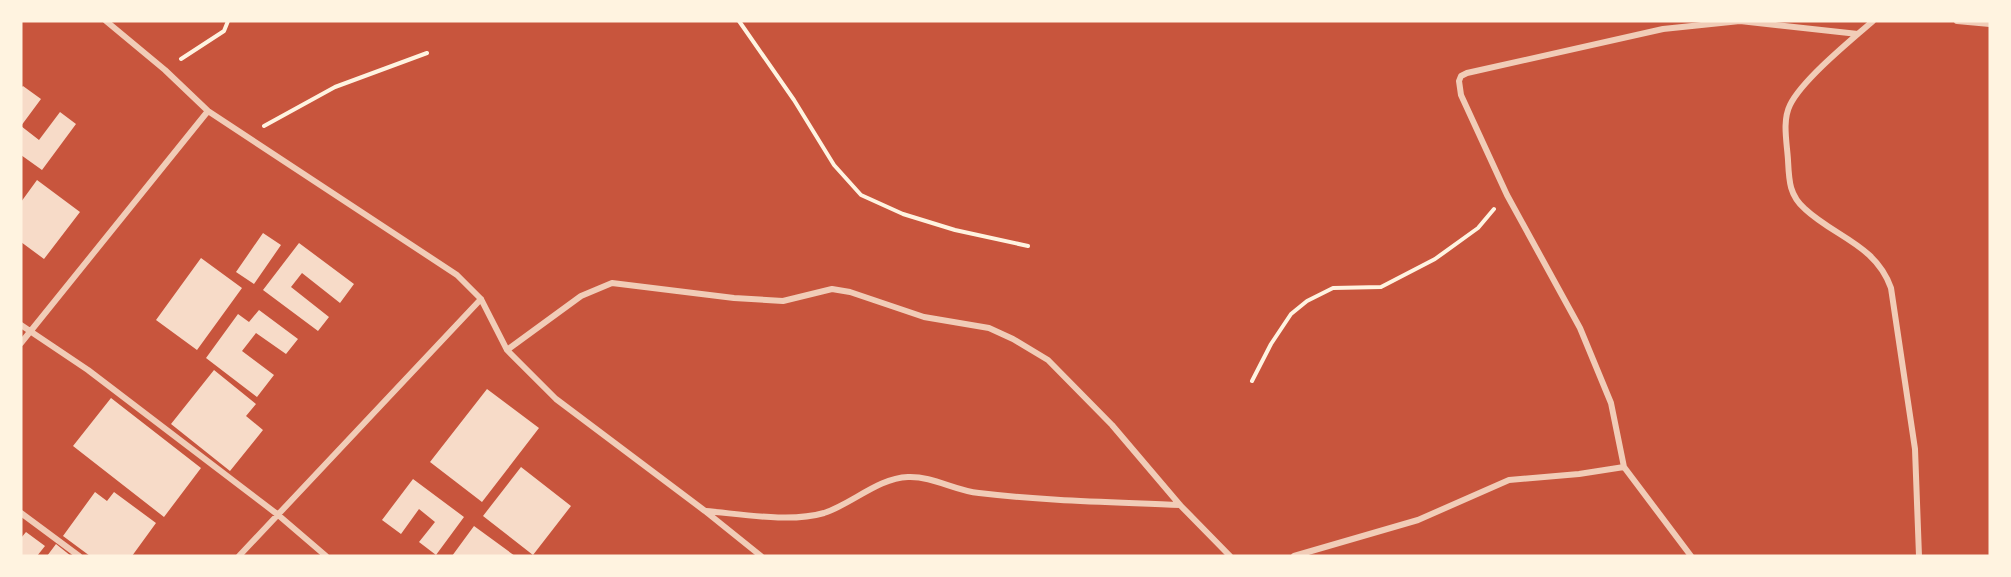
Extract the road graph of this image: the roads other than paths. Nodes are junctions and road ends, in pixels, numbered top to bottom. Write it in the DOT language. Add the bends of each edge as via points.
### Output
graph roads {
  1 [pos="106,21"];
  2 [pos="1873,21"];
  3 [pos="1957,21"];
  4 [pos="1990,24"];
  5 [pos="1858,34"];
  6 [pos="208,111"];
  7 [pos="481,298"];
  8 [pos="21,325"];
  9 [pos="29,331"];
  10 [pos="21,343"];
  11 [pos="507,350"];
  12 [pos="1624,467"];
  13 [pos="1180,505"];
  14 [pos="705,511"];
  15 [pos="21,513"];
  16 [pos="277,514"];
  17 [pos="79,556"];
  18 [pos="238,556"];
  19 [pos="326,556"];
  20 [pos="761,556"];
  21 [pos="1230,556"];
  22 [pos="1294,556"];
  23 [pos="1691,556"];
  24 [pos="1919,556"];
  1 -- 6 [label="street"];
  2 -- 5 [label="street"];
  3 -- 4 [label="street"];
  5 -- 12 [label="street" via="1740,21 1663,28 1461,76 1461,95 1507,195 1580,328 1611,403"];
  5 -- 24 [label="street" via="1809,80 1790,105 1786,118 1789,186 1806,210 1857,244 1887,275 1915,449"];
  6 -- 7 [label="street" via="457,275"];
  6 -- 9 [label="street"];
  7 -- 11 [label="street"];
  7 -- 16 [label="street"];
  8 -- 9 [label="street"];
  9 -- 10 [label="street"];
  9 -- 16 [label="street" via="88,370"];
  11 -- 13 [label="street" via="581,296 612,283 783,301 832,289 850,292 924,317 989,328 1048,360 1112,425"];
  11 -- 14 [label="street" via="556,399"];
  12 -- 22 [label="street" via="1509,480 1418,520"];
  12 -- 23 [label="street"];
  13 -- 14 [label="street" via="986,494 906,477 879,485 822,513 788,517"];
  13 -- 21 [label="street"];
  14 -- 20 [label="street"];
  15 -- 17 [label="street"];
  16 -- 18 [label="street"];
  16 -- 19 [label="street"];
}
